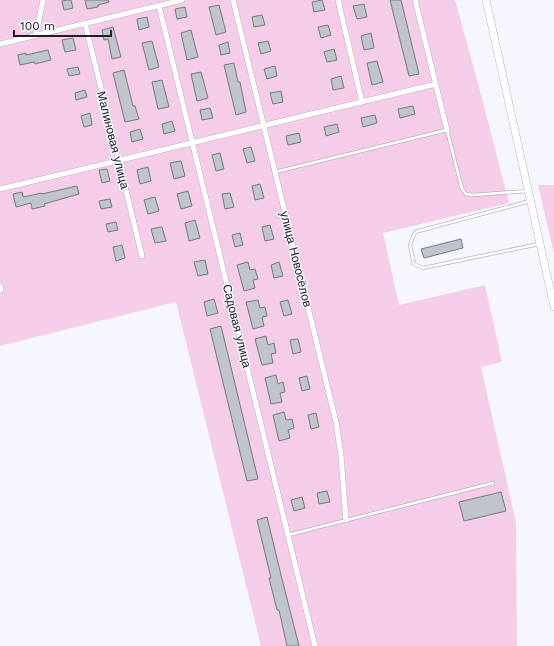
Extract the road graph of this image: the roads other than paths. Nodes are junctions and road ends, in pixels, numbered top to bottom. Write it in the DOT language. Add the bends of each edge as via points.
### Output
graph roads {
  1 [pos="43,0"];
  2 [pos="182,0"];
  3 [pos="233,0"];
  4 [pos="338,0"];
  5 [pos="415,0"];
  6 [pos="486,0"];
  7 [pos="159,6"];
  8 [pos="85,23"];
  9 [pos="36,35"];
  10 [pos="0,44"];
  11 [pos="436,84"];
  12 [pos="362,102"];
  13 [pos="263,126"];
  14 [pos="447,130"];
  15 [pos="192,143"];
  16 [pos="119,160"];
  17 [pos="275,172"];
  18 [pos="0,189"];
  19 [pos="528,191"];
  20 [pos="531,201"];
  21 [pos="540,243"];
  22 [pos="142,256"];
  23 [pos="554,307"];
  24 [pos="493,483"];
  25 [pos="346,520"];
  26 [pos="288,535"];
  27 [pos="314,646"];
  1 -- 9 [label="street"];
  2 -- 7 [label="street"];
  3 -- 13 [label="street, улица Новосёлов"];
  4 -- 12 [label="street"];
  5 -- 11 [label="street"];
  6 -- 19 [label="main road"];
  7 -- 8 [label="street"];
  7 -- 15 [label="street, Садовая улица"];
  8 -- 9 [label="street"];
  8 -- 16 [label="street, Малиновая улица"];
  9 -- 10 [label="street"];
  11 -- 12 [label="street"];
  11 -- 14 [label="street"];
  12 -- 13 [label="street"];
  13 -- 15 [label="street"];
  13 -- 17 [label="street, улица Новосёлов"];
  14 -- 17 [label="lane"];
  14 -- 19 [label="lane" via="462,189 466,194"];
  15 -- 16 [label="street"];
  15 -- 26 [label="street, Садовая улица"];
  16 -- 18 [label="street"];
  16 -- 22 [label="street, Малиновая улица"];
  17 -- 25 [label="street, улица Новосёлов" via="336,422"];
  19 -- 20 [label="main road"];
  20 -- 21 [label="main road"];
  20 -- 21 [label="lane" via="415,232 410,245 414,264 423,268"];
  21 -- 23 [label="main road"];
  24 -- 25 [label="lane"];
  25 -- 26 [label="lane"];
  26 -- 27 [label="street, Садовая улица"];
}
